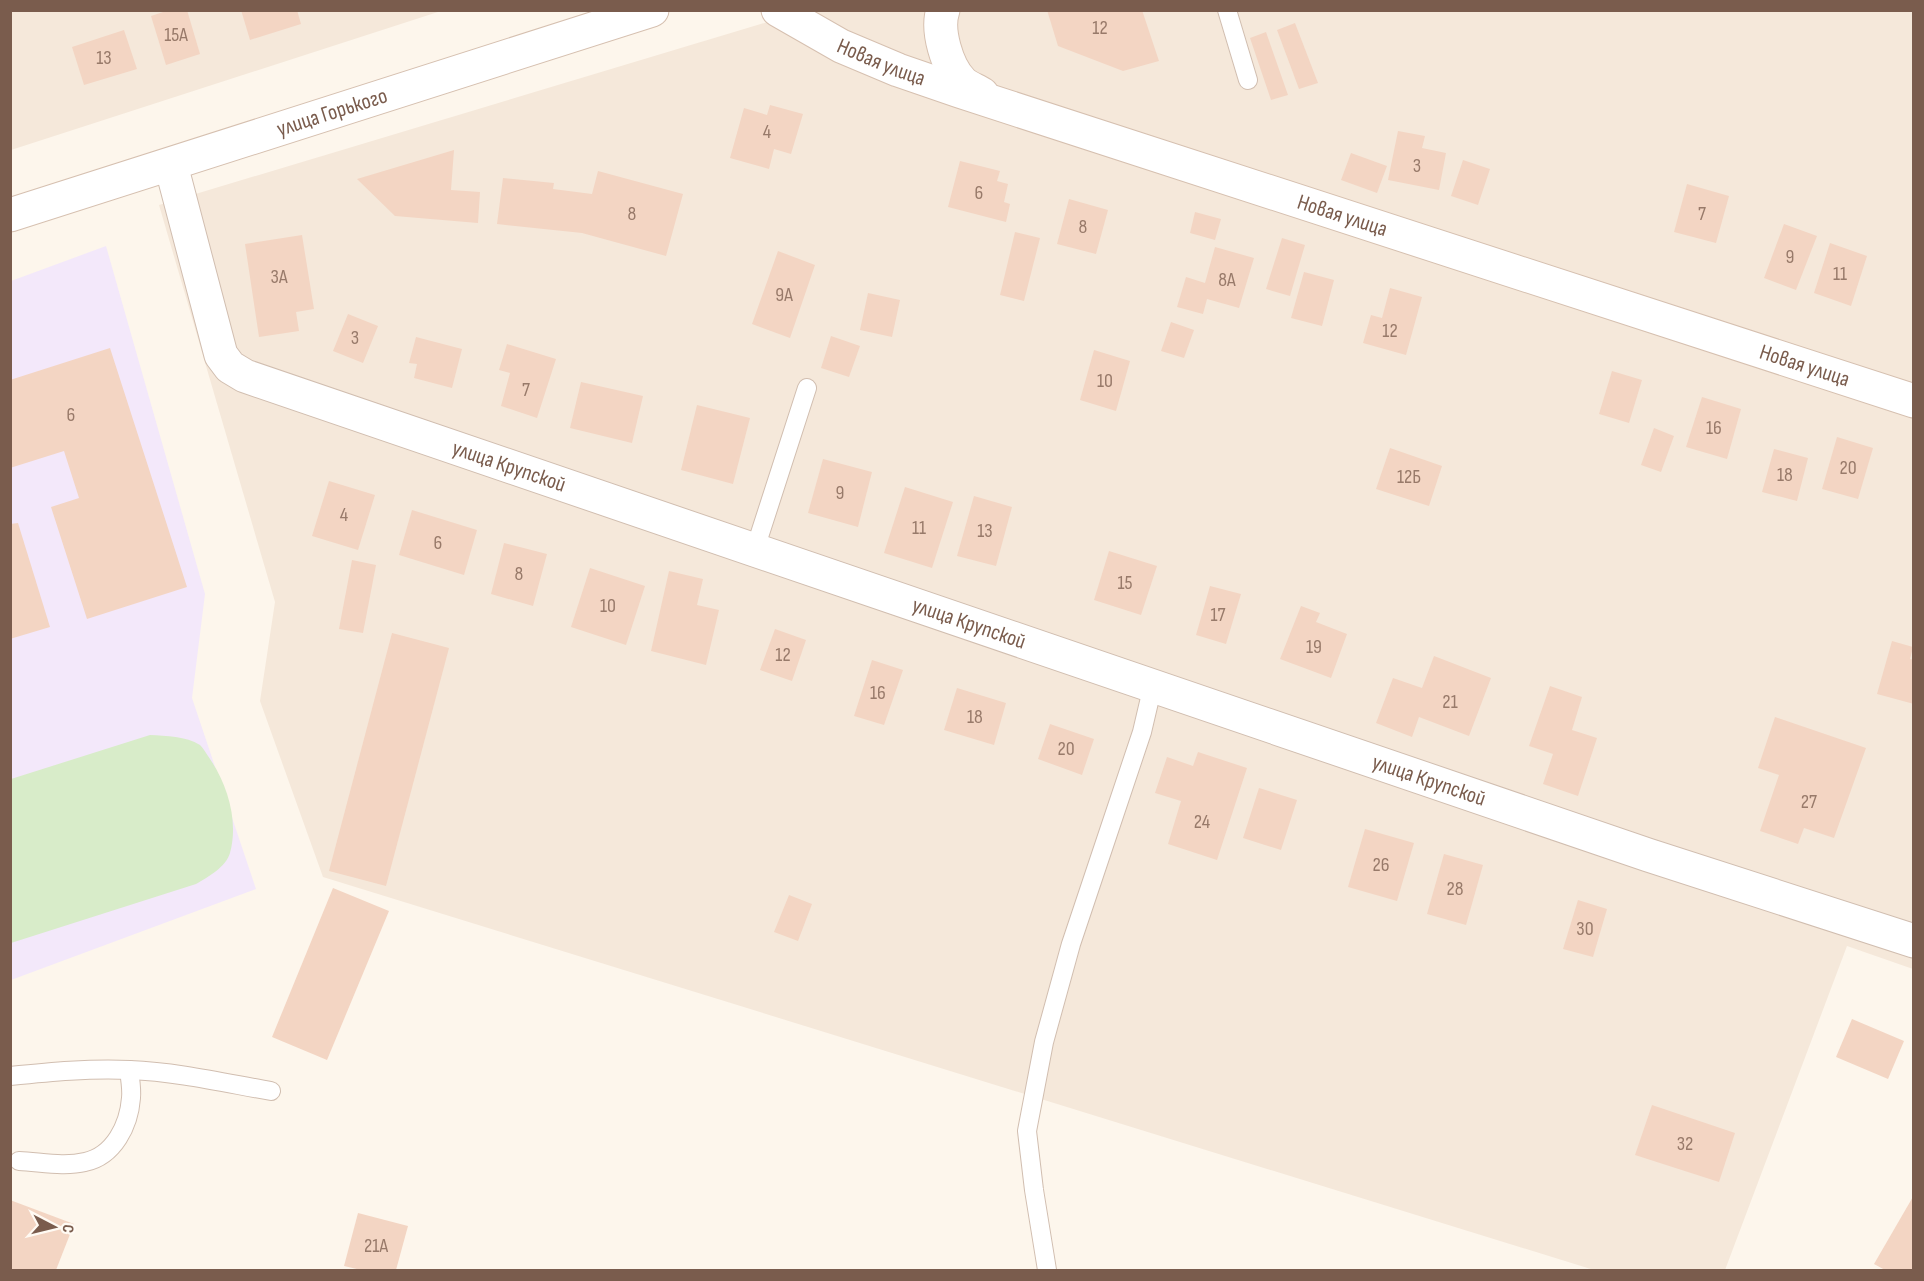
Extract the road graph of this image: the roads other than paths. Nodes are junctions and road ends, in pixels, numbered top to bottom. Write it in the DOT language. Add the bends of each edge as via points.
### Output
graph roads {
  1 [pos="652,10"];
  2 [pos="778,10"];
  3 [pos="943,10"];
  4 [pos="1227,10"];
  5 [pos="1248,80"];
  6 [pos="999,104"];
  7 [pos="171,165"];
  8 [pos="10,214"];
  9 [pos="807,388"];
  10 [pos="1914,401"];
  11 [pos="755,549"];
  12 [pos="1153,686"];
  13 [pos="1914,941"];
  14 [pos="129,1070"];
  15 [pos="10,1076"];
  16 [pos="272,1091"];
  17 [pos="19,1161"];
  18 [pos="1047,1270"];
  1 -- 7 [label="main road, улица Горького"];
  2 -- 6 [label="main road, Новая улица" via="840,46"];
  3 -- 6 [label="main road" via="940,36 952,66 962,82"];
  4 -- 5 [label="lane"];
  6 -- 10 [label="main road, Новая улица"];
  7 -- 8 [label="main road, улица Горького"];
  7 -- 11 [label="main road, улица Крупской" via="221,355 230,367 245,376"];
  9 -- 11 [label="lane"];
  11 -- 12 [label="main road, улица Крупской"];
  12 -- 13 [label="main road, улица Крупской"];
  12 -- 18 [label="lane" via="1044,1042 1028,1131"];
  14 -- 15 [label="lane"];
  14 -- 16 [label="lane"];
  14 -- 17 [label="lane" via="131,1098 122,1133 104,1155 68,1164"];
}
